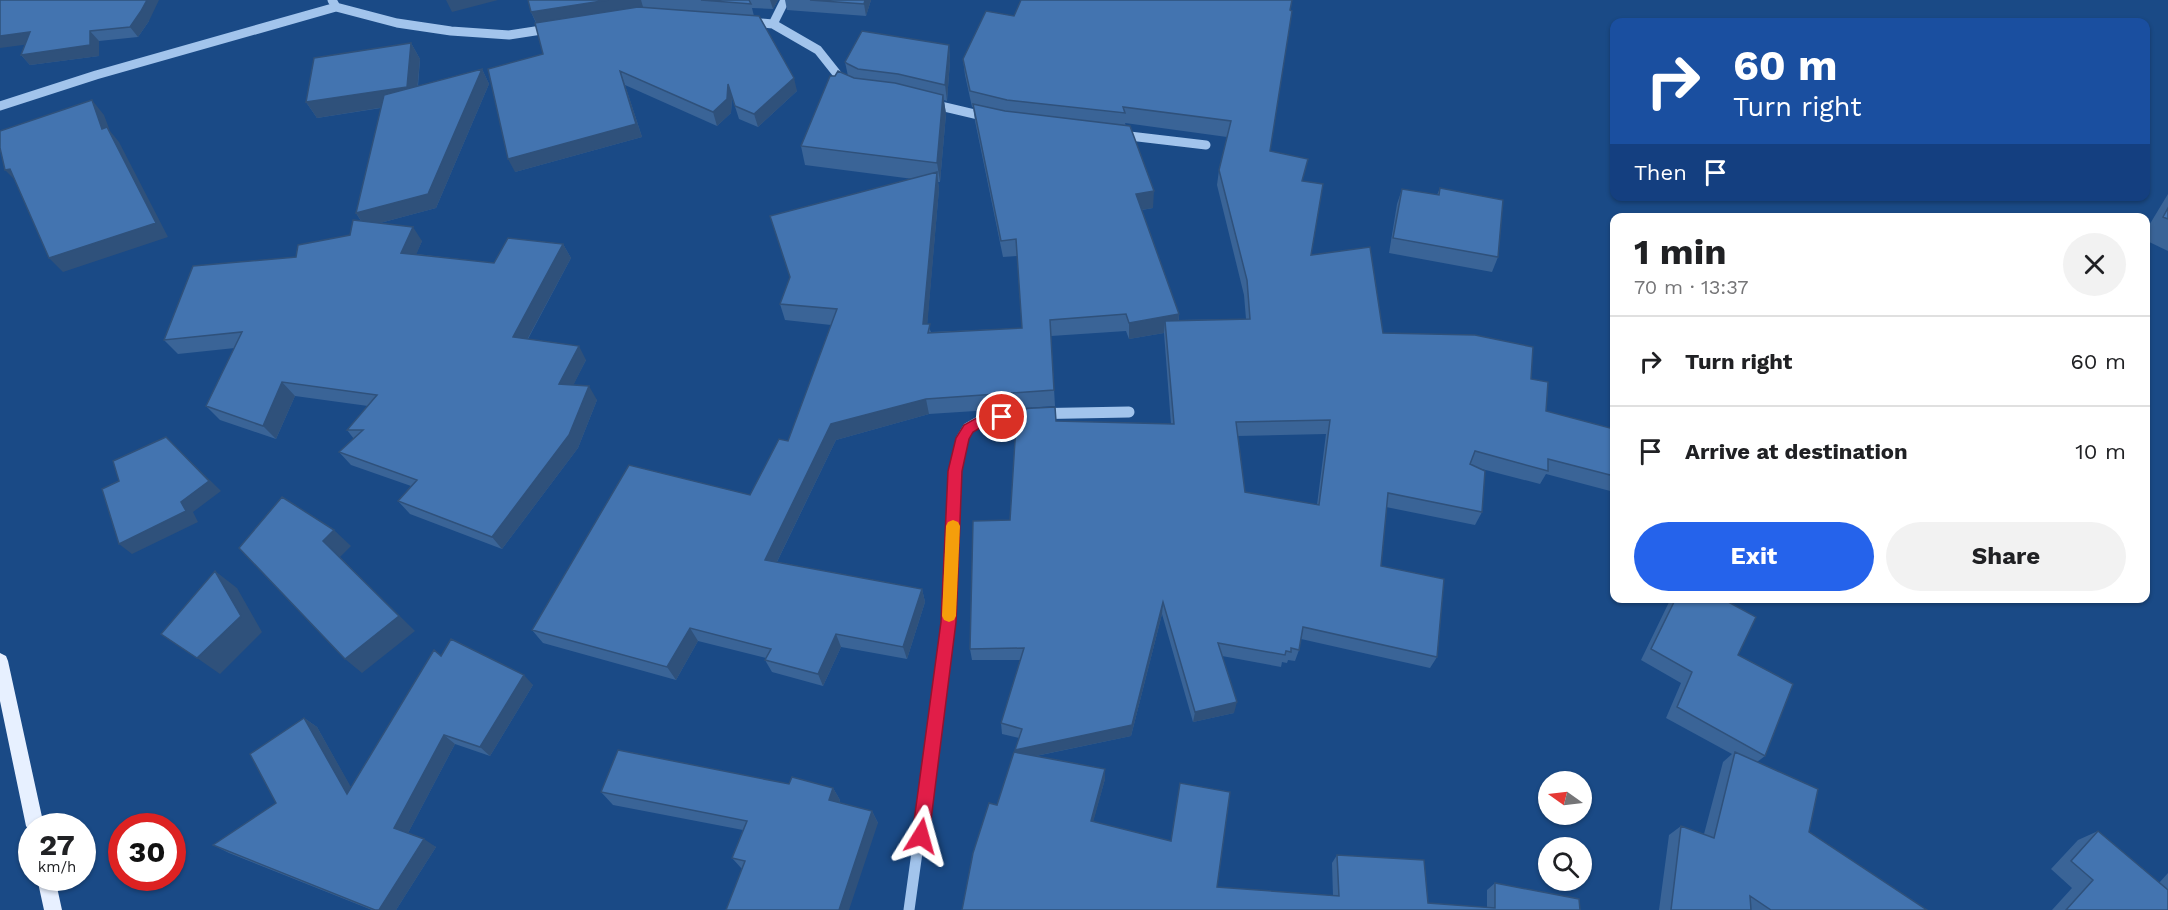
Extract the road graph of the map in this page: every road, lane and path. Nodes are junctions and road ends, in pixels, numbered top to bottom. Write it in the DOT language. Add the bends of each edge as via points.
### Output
graph roads {
  1 [pos="785,0"];
  2 [pos="334,4"];
  3 [pos="736,21"];
  4 [pos="773,24"];
  5 [pos="557,28"];
  6 [pos="853,88"];
  7 [pos="921,101"];
  8 [pos="0,106"];
  9 [pos="996,119"];
  10 [pos="1115,134"];
  11 [pos="1206,145"];
  12 [pos="1129,411"];
  13 [pos="0,661"];
  14 [pos="32,813"];
  15 [pos="49,891"];
  16 [pos="53,910"];
  17 [pos="909,910"];
  1 -- 4 [label="street"];
  2 -- 5 [label="street" via="397,23 451,31 509,35"];
  2 -- 8 [label="street"];
  3 -- 4 [label="street"];
  4 -- 6 [label="street" via="818,50 838,77"];
  7 -- 9 [label="street"];
  10 -- 11 [label="street"];
  12 -- 17 [label="street" via="1022,414 982,420 968,428 963,438 955,471 949,622"];
  13 -- 14 [label="main road"];
  15 -- 16 [label="main road"];
}
